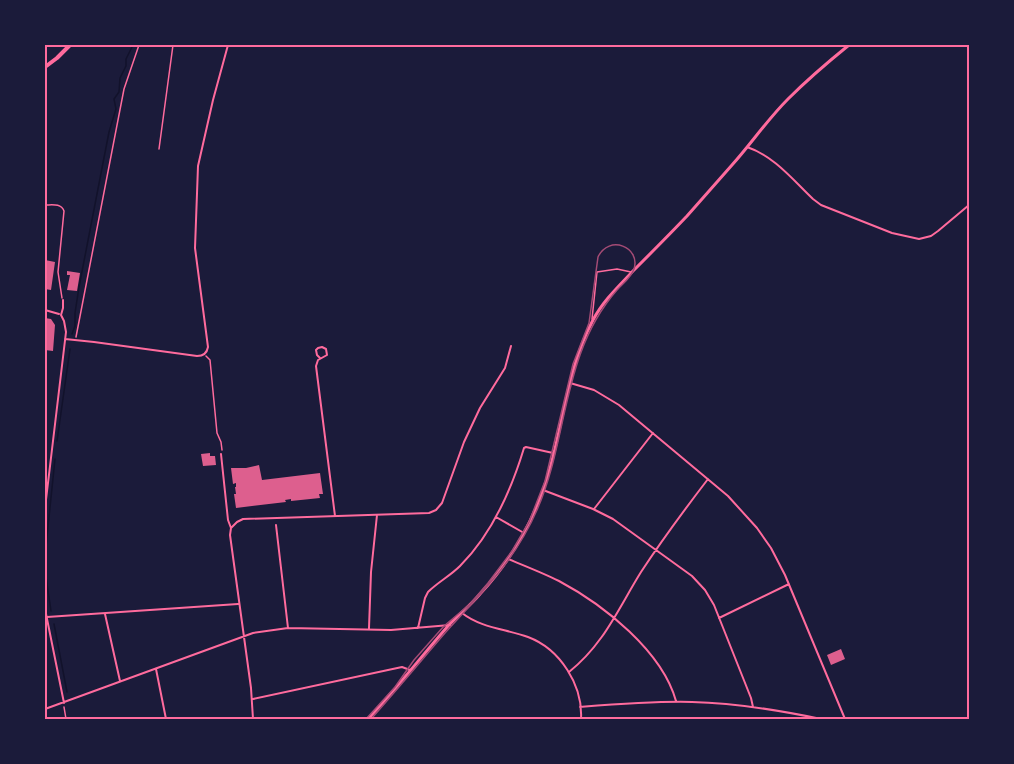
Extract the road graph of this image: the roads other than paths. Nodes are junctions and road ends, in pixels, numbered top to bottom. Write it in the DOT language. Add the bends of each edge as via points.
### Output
graph roads {
  1 [pos="69,45"];
  2 [pos="173,45"];
  3 [pos="228,45"];
  4 [pos="849,45"];
  5 [pos="45,66"];
  6 [pos="747,147"];
  7 [pos="159,149"];
  8 [pos="45,205"];
  9 [pos="969,205"];
  10 [pos="632,272"];
  11 [pos="63,300"];
  12 [pos="45,310"];
  13 [pos="60,315"];
  14 [pos="591,323"];
  15 [pos="65,339"];
  16 [pos="511,346"];
  17 [pos="320,358"];
  18 [pos="570,383"];
  19 [pos="652,433"];
  20 [pos="553,453"];
  21 [pos="221,454"];
  22 [pos="708,479"];
  23 [pos="543,490"];
  24 [pos="45,508"];
  25 [pos="593,509"];
  26 [pos="377,515"];
  27 [pos="335,516"];
  28 [pos="496,517"];
  29 [pos="276,525"];
  30 [pos="231,528"];
  31 [pos="524,533"];
  32 [pos="656,549"];
  33 [pos="508,559"];
  34 [pos="789,584"];
  35 [pos="239,604"];
  36 [pos="45,609"];
  37 [pos="462,613"];
  38 [pos="105,614"];
  39 [pos="46,617"];
  40 [pos="719,618"];
  41 [pos="615,619"];
  42 [pos="450,625"];
  43 [pos="288,628"];
  44 [pos="418,628"];
  45 [pos="369,630"];
  46 [pos="244,636"];
  47 [pos="156,669"];
  48 [pos="410,670"];
  49 [pos="569,672"];
  50 [pos="121,682"];
  51 [pos="253,699"];
  52 [pos="676,702"];
  53 [pos="64,703"];
  54 [pos="580,707"];
  55 [pos="753,707"];
  56 [pos="45,710"];
  57 [pos="166,719"];
  58 [pos="253,719"];
  59 [pos="368,719"];
  60 [pos="581,719"];
  61 [pos="821,719"];
  62 [pos="845,719"];
  1 -- 5 [label="main road"];
  2 -- 7 [label="lane"];
  3 -- 15 [label="street" via="198,166 195,248 208,347 204,354 191,356"];
  4 -- 6 [label="street" via="788,99"];
  6 -- 9 [label="street" via="768,156 821,204 892,234 926,238"];
  6 -- 10 [label="street"];
  8 -- 11 [label="lane" via="57,205 64,212 58,272"];
  10 -- 14 [label="street"];
  10 -- 14 [label="lane" via="597,272"];
  11 -- 13 [label="street"];
  12 -- 13 [label="street"];
  13 -- 15 [label="street" via="65,324"];
  14 -- 18 [label="street"];
  15 -- 24 [label="street"];
  16 -- 26 [label="street" via="504,368 464,442 441,505 429,513"];
  17 -- 27 [label="street" via="316,366"];
  18 -- 19 [label="street" via="608,398"];
  18 -- 20 [label="street"];
  19 -- 22 [label="street"];
  19 -- 25 [label="street"];
  20 -- 23 [label="street"];
  20 -- 28 [label="street" via="525,447"];
  21 -- 30 [label="street"];
  22 -- 32 [label="street"];
  22 -- 34 [label="street" via="735,502 756,528 779,561"];
  23 -- 25 [label="street"];
  23 -- 31 [label="street"];
  25 -- 32 [label="street"];
  26 -- 27 [label="street"];
  26 -- 45 [label="street"];
  27 -- 30 [label="street" via="243,519"];
  28 -- 31 [label="street"];
  28 -- 44 [label="street" via="467,559 428,592"];
  29 -- 43 [label="street"];
  30 -- 35 [label="street"];
  31 -- 33 [label="street"];
  32 -- 40 [label="street" via="696,580"];
  32 -- 41 [label="street"];
  33 -- 37 [label="street"];
  33 -- 41 [label="street" via="561,582"];
  34 -- 40 [label="street"];
  34 -- 62 [label="street"];
  35 -- 38 [label="street"];
  35 -- 46 [label="street"];
  36 -- 39 [label="street"];
  37 -- 42 [label="street"];
  37 -- 49 [label="street" via="474,621 535,640"];
  38 -- 39 [label="street"];
  38 -- 50 [label="street"];
  39 -- 53 [label="street"];
  40 -- 55 [label="street"];
  41 -- 49 [label="street" via="594,648"];
  41 -- 52 [label="street" via="658,662"];
  42 -- 44 [label="street"];
  42 -- 48 [label="street"];
  43 -- 45 [label="street"];
  43 -- 46 [label="street"];
  44 -- 45 [label="street"];
  46 -- 47 [label="street"];
  46 -- 51 [label="street"];
  47 -- 50 [label="street"];
  47 -- 57 [label="street"];
  48 -- 51 [label="street" via="402,667"];
  48 -- 59 [label="street"];
  49 -- 54 [label="street"];
  50 -- 53 [label="street"];
  51 -- 58 [label="street"];
  52 -- 54 [label="street"];
  52 -- 55 [label="street"];
  53 -- 56 [label="street"];
  54 -- 60 [label="street"];
  55 -- 61 [label="street"];
}
